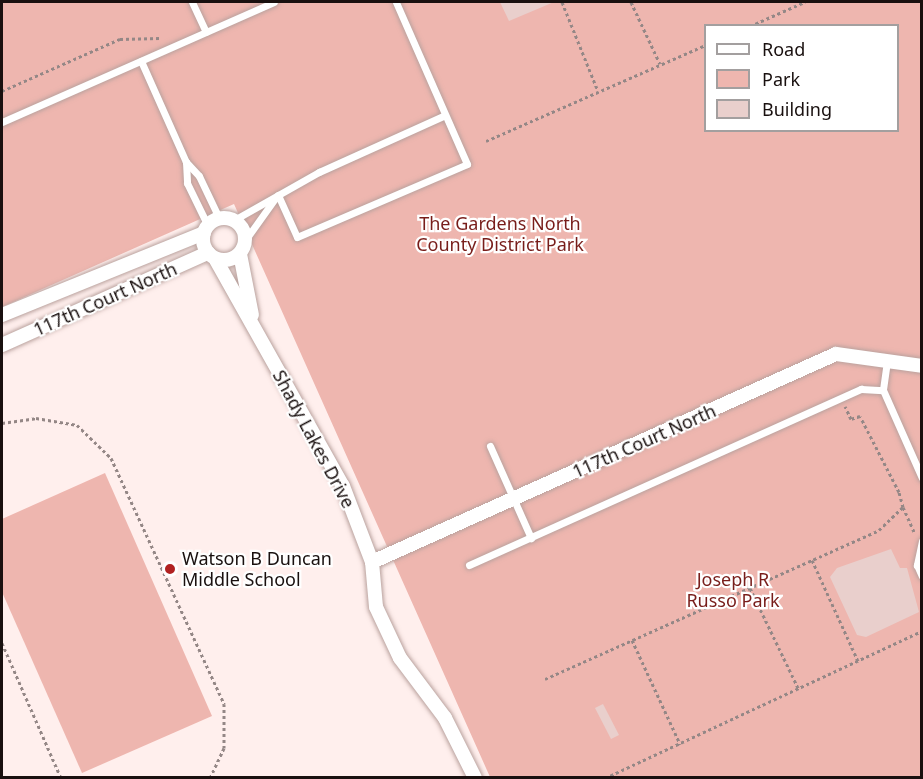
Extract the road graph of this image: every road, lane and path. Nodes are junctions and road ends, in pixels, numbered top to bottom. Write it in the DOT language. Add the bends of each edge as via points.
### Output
graph roads {
  1 [pos="192,2"];
  2 [pos="274,2"];
  3 [pos="396,2"];
  4 [pos="562,2"];
  5 [pos="632,2"];
  6 [pos="805,2"];
  7 [pos="755,24"];
  8 [pos="206,32"];
  9 [pos="168,35"];
  10 [pos="704,45"];
  11 [pos="141,61"];
  12 [pos="660,64"];
  13 [pos="2,91"];
  14 [pos="598,92"];
  15 [pos="446,115"];
  16 [pos="2,123"];
  17 [pos="486,141"];
  18 [pos="186,162"];
  19 [pos="278,195"];
  20 [pos="234,220"];
  21 [pos="210,226"];
  22 [pos="246,239"];
  23 [pos="240,254"];
  24 [pos="212,257"];
  25 [pos="2,315"];
  26 [pos="254,326"];
  27 [pos="2,345"];
  28 [pos="887,359"];
  29 [pos="921,366"];
  30 [pos="883,390"];
  31 [pos="851,419"];
  32 [pos="2,423"];
  33 [pos="490,446"];
  34 [pos="921,478"];
  35 [pos="513,499"];
  36 [pos="531,538"];
  37 [pos="921,541"];
  38 [pos="812,560"];
  39 [pos="372,562"];
  40 [pos="470,565"];
  41 [pos="921,576"];
  42 [pos="750,588"];
  43 [pos="921,631"];
  44 [pos="632,640"];
  45 [pos="2,643"];
  46 [pos="859,663"];
  47 [pos="545,679"];
  48 [pos="799,690"];
  49 [pos="680,744"];
  50 [pos="61,777"];
  51 [pos="210,777"];
  52 [pos="474,777"];
  53 [pos="605,777"];
  1 -- 8 [label="lane"];
  2 -- 8 [label="lane"];
  3 -- 15 [label="lane"];
  4 -- 14 [label="path"];
  5 -- 12 [label="path"];
  6 -- 7 [label="path"];
  8 -- 11 [label="lane"];
  9 -- 13 [label="path" via="157,39 120,39"];
  10 -- 12 [label="path"];
  11 -- 16 [label="lane"];
  11 -- 18 [label="lane"];
  12 -- 14 [label="path"];
  14 -- 17 [label="path"];
  15 -- 19 [label="lane"];
  15 -- 19 [label="lane" via="467,164 297,237"];
  18 -- 21 [label="lane" via="187,183"];
  18 -- 21 [label="lane" via="200,176"];
  19 -- 20 [label="lane"];
  19 -- 22 [label="lane"];
  20 -- 21 [label="street"];
  20 -- 22 [label="street"];
  21 -- 24 [label="street, Shady Lakes Drive"];
  21 -- 25 [label="street, 117th Court North"];
  22 -- 23 [label="street"];
  23 -- 24 [label="street, 117th Court North"];
  23 -- 26 [label="street, Shady Lakes Drive"];
  24 -- 26 [label="street, Shady Lakes Drive"];
  24 -- 27 [label="street, 117th Court North"];
  26 -- 39 [label="street, Shady Lakes Drive" via="343,486"];
  28 -- 29 [label="street, 117th Court North"];
  28 -- 30 [label="lane"];
  28 -- 35 [label="street, 117th Court North" via="836,354"];
  30 -- 34 [label="lane"];
  30 -- 36 [label="lane" via="861,389"];
  31 -- 38 [label="path" via="860,416 903,507 879,530"];
  32 -- 51 [label="path" via="36,418 77,425 111,458 224,704 224,748"];
  33 -- 35 [label="lane"];
  35 -- 36 [label="lane"];
  35 -- 39 [label="street, 117th Court North"];
  36 -- 40 [label="lane"];
  37 -- 41 [label="lane" via="917,565"];
  38 -- 42 [label="path"];
  38 -- 46 [label="path"];
  39 -- 52 [label="street, Shady Lakes Drive" via="376,607 400,658 445,718"];
  42 -- 44 [label="path"];
  42 -- 48 [label="path"];
  43 -- 46 [label="path"];
  44 -- 47 [label="path"];
  44 -- 49 [label="path"];
  45 -- 50 [label="path"];
  46 -- 48 [label="path"];
  48 -- 49 [label="path"];
  49 -- 53 [label="path"];
}
